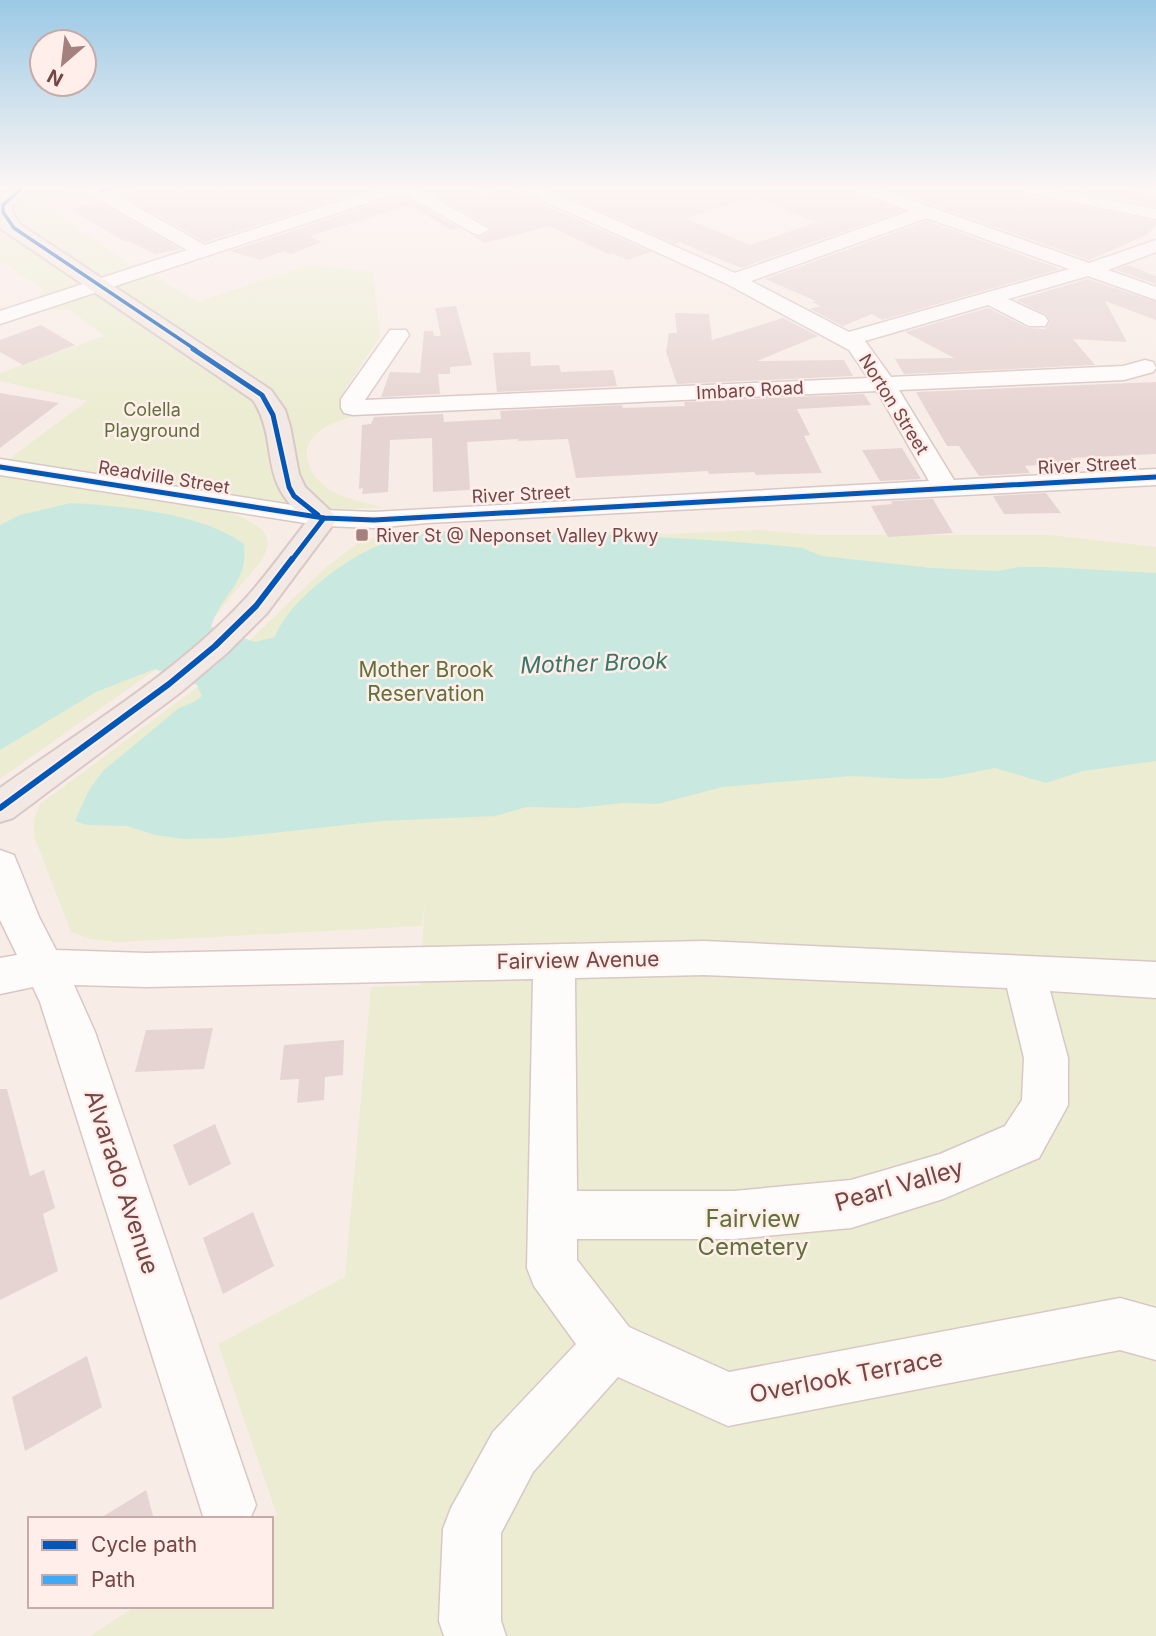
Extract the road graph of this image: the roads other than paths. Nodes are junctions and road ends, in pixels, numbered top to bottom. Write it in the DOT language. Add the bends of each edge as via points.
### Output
graph roads {
  1 [pos="67,263"];
  2 [pos="165,263"];
  3 [pos="697,263"];
  4 [pos="781,263"];
  5 [pos="1070,263"];
  6 [pos="1107,263"];
  7 [pos="1088,270"];
  8 [pos="734,280"];
  9 [pos="100,285"];
  10 [pos="1156,294"];
  11 [pos="989,298"];
  12 [pos="0,318"];
  13 [pos="1037,321"];
  14 [pos="398,335"];
  15 [pos="848,339"];
  16 [pos="1145,367"];
  17 [pos="884,384"];
  18 [pos="0,467"];
  19 [pos="1156,477"];
  20 [pos="946,488"];
  21 [pos="324,518"];
  22 [pos="0,808"];
  23 [pos="0,865"];
  24 [pos="554,960"];
  25 [pos="22,972"];
  26 [pos="1024,972"];
  27 [pos="1156,980"];
  28 [pos="553,1215"];
  29 [pos="1156,1334"];
  30 [pos="610,1346"];
  31 [pos="227,1505"];
  32 [pos="475,1636"];
  1 -- 9 [label="main road"];
  2 -- 9 [label="street"];
  3 -- 8 [label="street, Norton Street"];
  4 -- 8 [label="street"];
  5 -- 7 [label="street"];
  6 -- 7 [label="street"];
  7 -- 10 [label="street"];
  7 -- 11 [label="street"];
  8 -- 15 [label="street, Norton Street"];
  9 -- 12 [label="street"];
  9 -- 21 [label="main road" via="262,396 273,415 289,487 304,505"];
  11 -- 13 [label="street"];
  11 -- 15 [label="street"];
  14 -- 17 [label="street, Imbaro Road" via="353,399 353,408"];
  15 -- 17 [label="street, Norton Street" via="863,352"];
  16 -- 17 [label="street, Imbaro Road" via="1124,373"];
  17 -- 20 [label="street, Norton Street"];
  18 -- 21 [label="street, Readville Street"];
  19 -- 20 [label="street, River Street"];
  20 -- 21 [label="street, River Street" via="374,520"];
  21 -- 22 [label="main road" via="236,626 169,684"];
  23 -- 25 [label="street, Alvarado Avenue" via="19,918"];
  24 -- 25 [label="street, Fairview Avenue"];
  24 -- 26 [label="street, Fairview Avenue" via="704,958"];
  24 -- 28 [label="street"];
  25 -- 31 [label="street, Alvarado Avenue" via="73,1032"];
  26 -- 27 [label="street, Fairview Avenue"];
  26 -- 28 [label="street, Pearl Valley" via="1046,1058 1045,1105 1022,1142 943,1176 852,1204 734,1215"];
  28 -- 30 [label="street, Overlook Terrace" via="552,1268"];
  29 -- 30 [label="street, Overlook Terrace" via="1120,1324 728,1399"];
  30 -- 32 [label="street" via="513,1452 472,1529 470,1621"];
}
